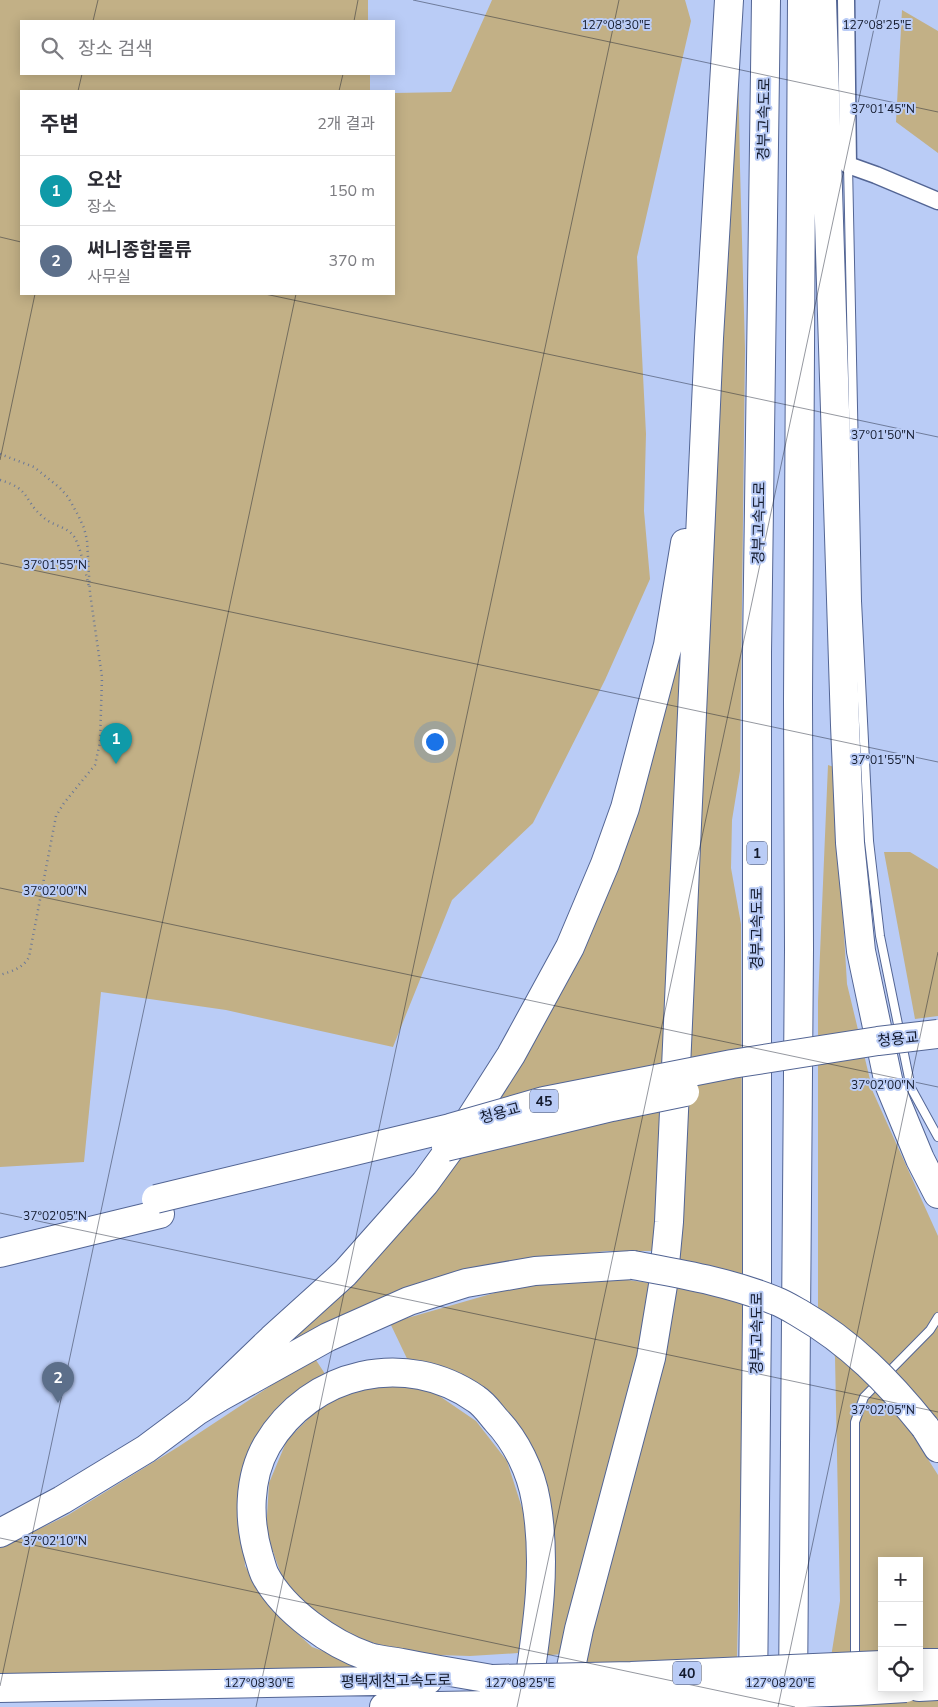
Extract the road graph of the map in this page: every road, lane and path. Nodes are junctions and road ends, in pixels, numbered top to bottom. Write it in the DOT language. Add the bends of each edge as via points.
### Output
graph roads {
  1 [pos="729,0"];
  2 [pos="766,0"];
  3 [pos="802,0"];
  4 [pos="822,0"];
  5 [pos="846,0"];
  6 [pos="848,166"];
  7 [pos="938,201"];
  8 [pos="708,338"];
  9 [pos="0,454"];
  10 [pos="0,480"];
  11 [pos="90,593"];
  12 [pos="0,975"];
  13 [pos="938,1034"];
  14 [pos="938,1050"];
  15 [pos="938,1137"];
  16 [pos="938,1194"];
  17 [pos="158,1206"];
  18 [pos="0,1236"];
  19 [pos="0,1253"];
  20 [pos="938,1316"];
  21 [pos="197,1411"];
  22 [pos="932,1437"];
  23 [pos="0,1533"];
  24 [pos="938,1662"];
  25 [pos="923,1663"];
  26 [pos="878,1665"];
  27 [pos="938,1686"];
  28 [pos="923,1687"];
  29 [pos="0,1688"];
  30 [pos="878,1688"];
  31 [pos="492,1692"];
  32 [pos="855,1698"];
  33 [pos="384,1707"];
  34 [pos="525,1707"];
  35 [pos="563,1707"];
  36 [pos="753,1707"];
  37 [pos="793,1707"];
  1 -- 8 [label="highway"];
  2 -- 36 [label="highway, 경부고속도로 / 1" via="757,652 757,1325"];
  3 -- 37 [label="highway" via="798,690 800,949"];
  4 -- 16 [label="highway" via="850,843 860,941 889,1084"];
  5 -- 6 [label="street"];
  6 -- 7 [label="street"];
  6 -- 15 [label="lane" via="857,601 869,841 880,936 911,1088"];
  8 -- 21 [label="highway" via="685,544 668,645 625,808 570,947 511,1055 425,1183 345,1273"];
  8 -- 35 [label="highway" via="667,1240 651,1358 579,1629"];
  9 -- 11 [label="path" via="34,467 68,497 85,534"];
  10 -- 11 [label="path" via="18,486 44,518 73,535"];
  11 -- 12 [label="path" via="102,677 97,760 56,816 29,957 21,967"];
  13 -- 17 [label="highway, 청용교 / 45, bridge" via="732,1064 544,1101"];
  14 -- 17 [label="highway, 청용교 / 45, bridge" via="756,1078"];
  17 -- 18 [label="highway, 45"];
  17 -- 19 [label="highway, 45"];
  20 -- 32 [label="lane" via="930,1330 864,1397 855,1422"];
  21 -- 22 [label="highway, bridge" via="328,1337 409,1301 466,1283 534,1271 632,1264 710,1279 777,1301 820,1325 864,1359 902,1398"];
  21 -- 23 [label="highway" via="146,1449"];
  24 -- 25 [label="highway"];
  26 -- 31 [label="highway, 평택제천고속도로 / 40, bridge" via="632,1676"];
  27 -- 28 [label="highway"];
  29 -- 31 [label="highway, 평택제천고속도로 / 40"];
  30 -- 31 [label="highway, 평택제천고속도로 / 40, bridge"];
  31 -- 33 [label="highway, 평택제천고속도로 / 40"];
  31 -- 34 [label="highway" via="369,1657 328,1638 295,1613 264,1574 253,1537 251,1505 256,1473 267,1445 289,1417 313,1396 338,1382 394,1372 421,1374 452,1385 478,1400 506,1430 520,1453 536,1499 542,1583"];
}
